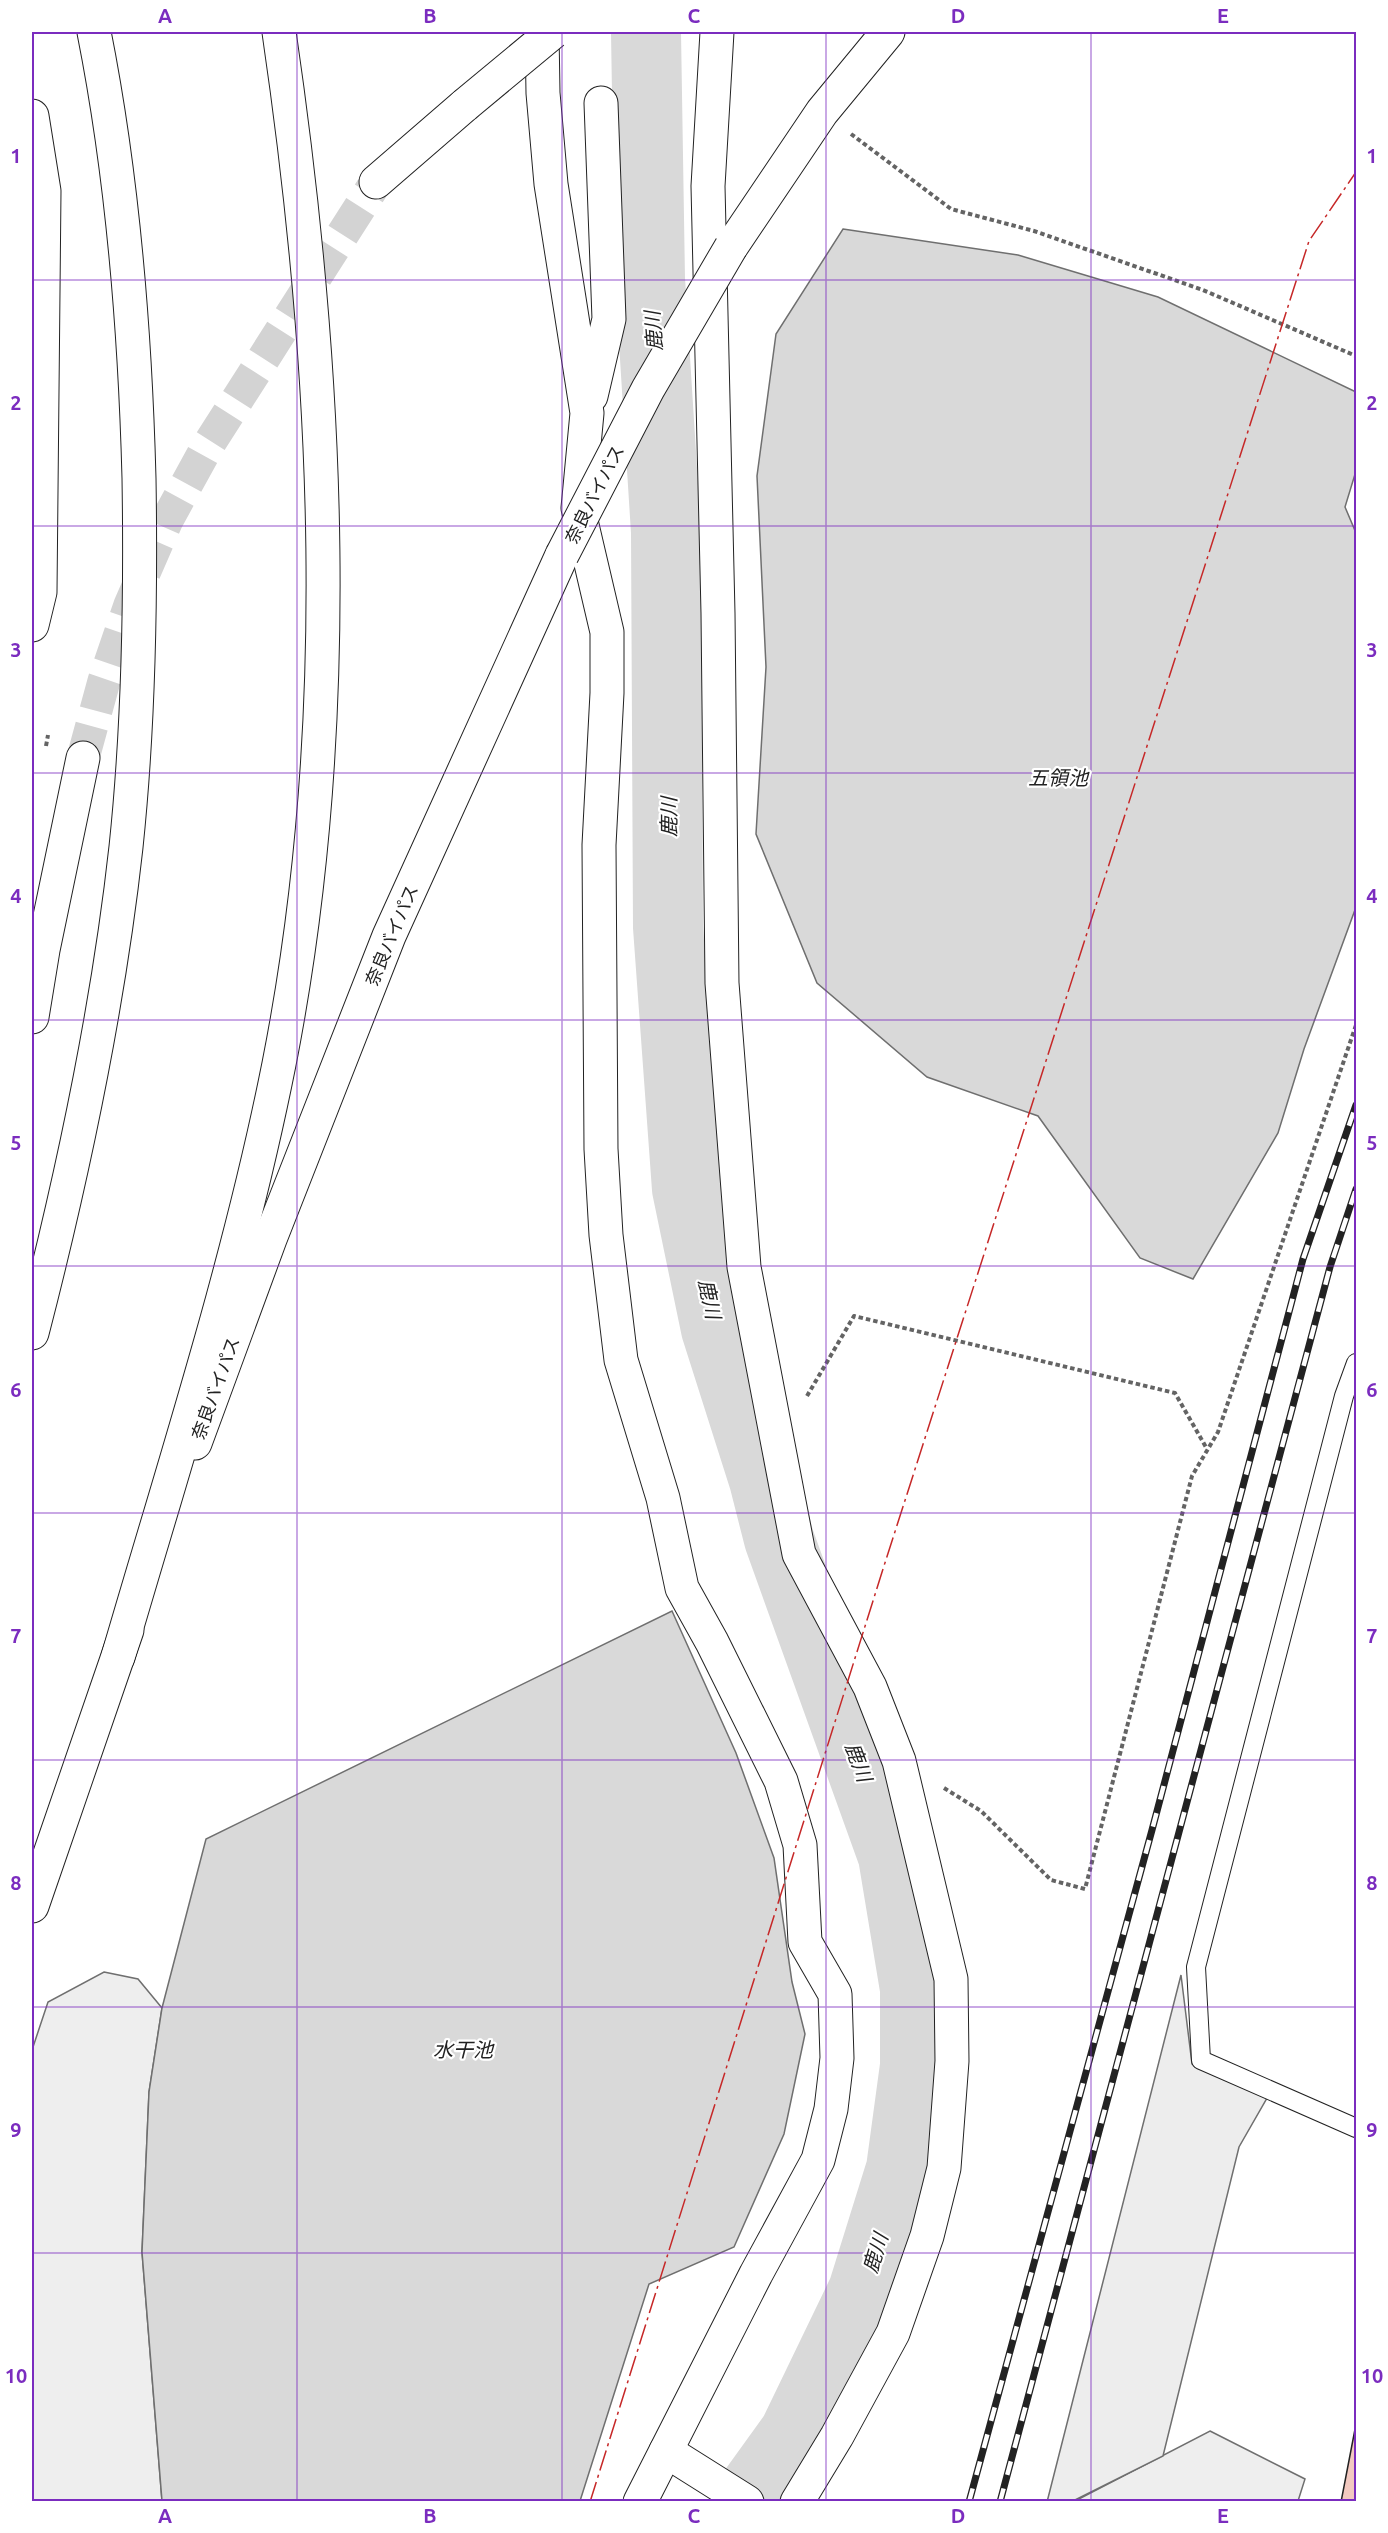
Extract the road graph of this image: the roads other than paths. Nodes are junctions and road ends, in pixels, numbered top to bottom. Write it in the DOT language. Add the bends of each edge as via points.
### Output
graph roads {
  1 [pos="94,32"];
  2 [pos="279,32"];
  3 [pos="542,32"];
  4 [pos="553,32"];
  5 [pos="717,32"];
  6 [pos="888,32"];
  7 [pos="601,103"];
  8 [pos="32,116"];
  9 [pos="376,182"];
  10 [pos="587,412"];
  11 [pos="32,625"];
  12 [pos="83,758"];
  13 [pos="32,1017"];
  14 [pos="32,1333"];
  15 [pos="1356,1363"];
  16 [pos="118,1657"];
  17 [pos="32,1906"];
  18 [pos="1356,2128"];
  19 [pos="666,2451"];
  20 [pos="640,2502"];
  21 [pos="747,2502"];
  22 [pos="797,2502"];
  1 -- 14 [label="main road" via="107,96 125,245 135,374 140,548 138,696 126,847 106,992"];
  2 -- 16 [label="main road" via="308,267 318,413 323,529 317,785 302,923 279,1063 251,1189 220,1310"];
  3 -- 10 [label="main road" via="551,184"];
  4 -- 9 [label="main road, bridge"];
  5 -- 22 [label="main road" via="708,186 722,983 744,1267 799,1554 870,1687 899,1761 951,1979 952,2061 944,2168 927,2236 894,2333"];
  6 -- 16 [label="main road, 奈良バイパス, bridge" via="822,112 731,247 648,389 562,555 389,936 270,1239"];
  7 -- 10 [label="main road" via="609,319"];
  8 -- 11 [label="main road" via="44,191 40,592"];
  10 -- 19 [label="main road" via="578,508 607,632 599,845 601,1149 606,1234 621,1360 663,1498 682,1588 781,1781 800,1845 806,1942 835,1994 837,2058 831,2109 818,2160"];
  12 -- 13 [label="main road"];
  15 -- 18 [label="lane" via="1344,1396 1196,1967 1201,2060"];
  16 -- 17 [label="main road, 奈良バイパス"];
  19 -- 20 [label="main road"];
  19 -- 21 [label="main road"];
}
